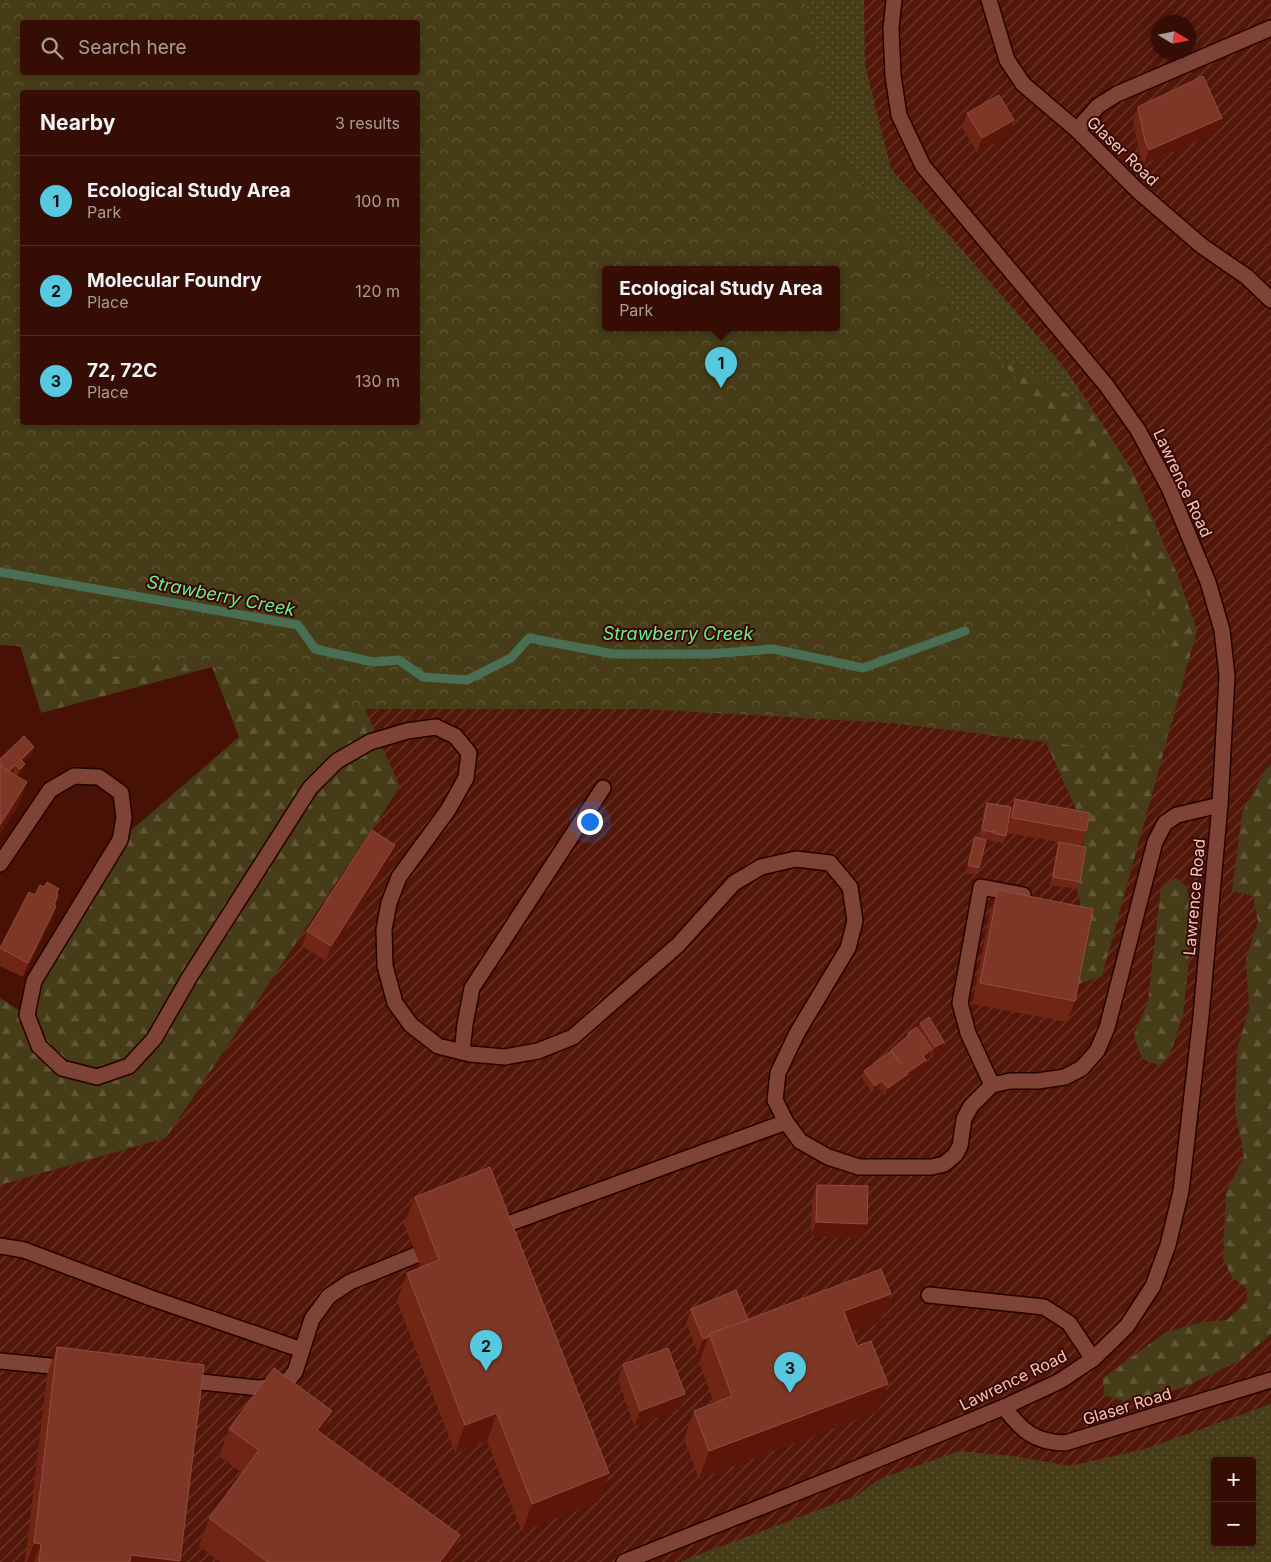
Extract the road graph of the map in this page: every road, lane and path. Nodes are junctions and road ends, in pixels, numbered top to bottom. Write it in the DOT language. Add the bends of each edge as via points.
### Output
graph roads {
  1 [pos="894,0"];
  2 [pos="989,0"];
  3 [pos="1271,28"];
  4 [pos="1077,130"];
  5 [pos="1271,300"];
  6 [pos="602,788"];
  7 [pos="1220,805"];
  8 [pos="0,864"];
  9 [pos="1024,895"];
  10 [pos="462,1052"];
  11 [pos="992,1086"];
  12 [pos="786,1122"];
  13 [pos="494,1229"];
  14 [pos="0,1246"];
  15 [pos="416,1255"];
  16 [pos="929,1295"];
  17 [pos="302,1350"];
  18 [pos="1093,1358"];
  19 [pos="0,1361"];
  20 [pos="89,1370"];
  21 [pos="169,1378"];
  22 [pos="1271,1380"];
  23 [pos="1004,1407"];
  24 [pos="624,1562"];
  1 -- 7 [label="lane, Lawrence Road" via="891,28 893,76 899,115 923,166 1106,385 1138,430 1169,488 1208,582 1222,630 1227,676"];
  2 -- 4 [label="lane, Glaser Road" via="1007,60 1023,84"];
  3 -- 4 [label="lane" via="1117,94 1098,106"];
  4 -- 5 [label="lane, Glaser Road" via="1137,190 1202,246 1247,277"];
  6 -- 10 [label="lane" via="472,988"];
  7 -- 11 [label="lane" via="1177,815 1165,823 1154,842 1107,1028 1097,1051 1082,1068 1065,1077 1010,1081"];
  7 -- 18 [label="lane, Lawrence Road" via="1181,1191 1168,1245 1153,1286 1127,1326"];
  8 -- 10 [label="lane" via="50,790 74,776 98,777 121,793 124,818 120,840 34,981 27,1015 39,1046 62,1068 97,1077 129,1066 154,1039 310,788 337,761 370,742 407,731 436,727 455,736 468,753 466,778 448,810 399,878 384,928 385,966 395,1003 411,1025 438,1046"];
  9 -- 11 [label="lane" via="981,887 960,1003 968,1033"];
  10 -- 12 [label="lane" via="505,1057 538,1051 573,1037 678,945 734,883 761,867 796,859 830,863 850,887 855,921 848,948 797,1033 778,1073 775,1100"];
  11 -- 12 [label="lane" via="971,1106 964,1119 960,1146 955,1155 944,1164 932,1167 860,1167 828,1157 800,1141"];
  12 -- 13 [label="lane"];
  14 -- 17 [label="lane" via="24,1250 150,1298"];
  15 -- 17 [label="lane" via="350,1282 329,1296 312,1319"];
  16 -- 18 [label="lane" via="1044,1307 1069,1323"];
  17 -- 21 [label="lane" via="295,1372 283,1386 258,1388"];
  18 -- 23 [label="lane, Lawrence Road" via="1060,1381"];
  19 -- 20 [label="lane"];
  22 -- 23 [label="lane, Glaser Road" via="1065,1443 1049,1443 1034,1437 1014,1421"];
  23 -- 24 [label="lane, Lawrence Road"];
}
